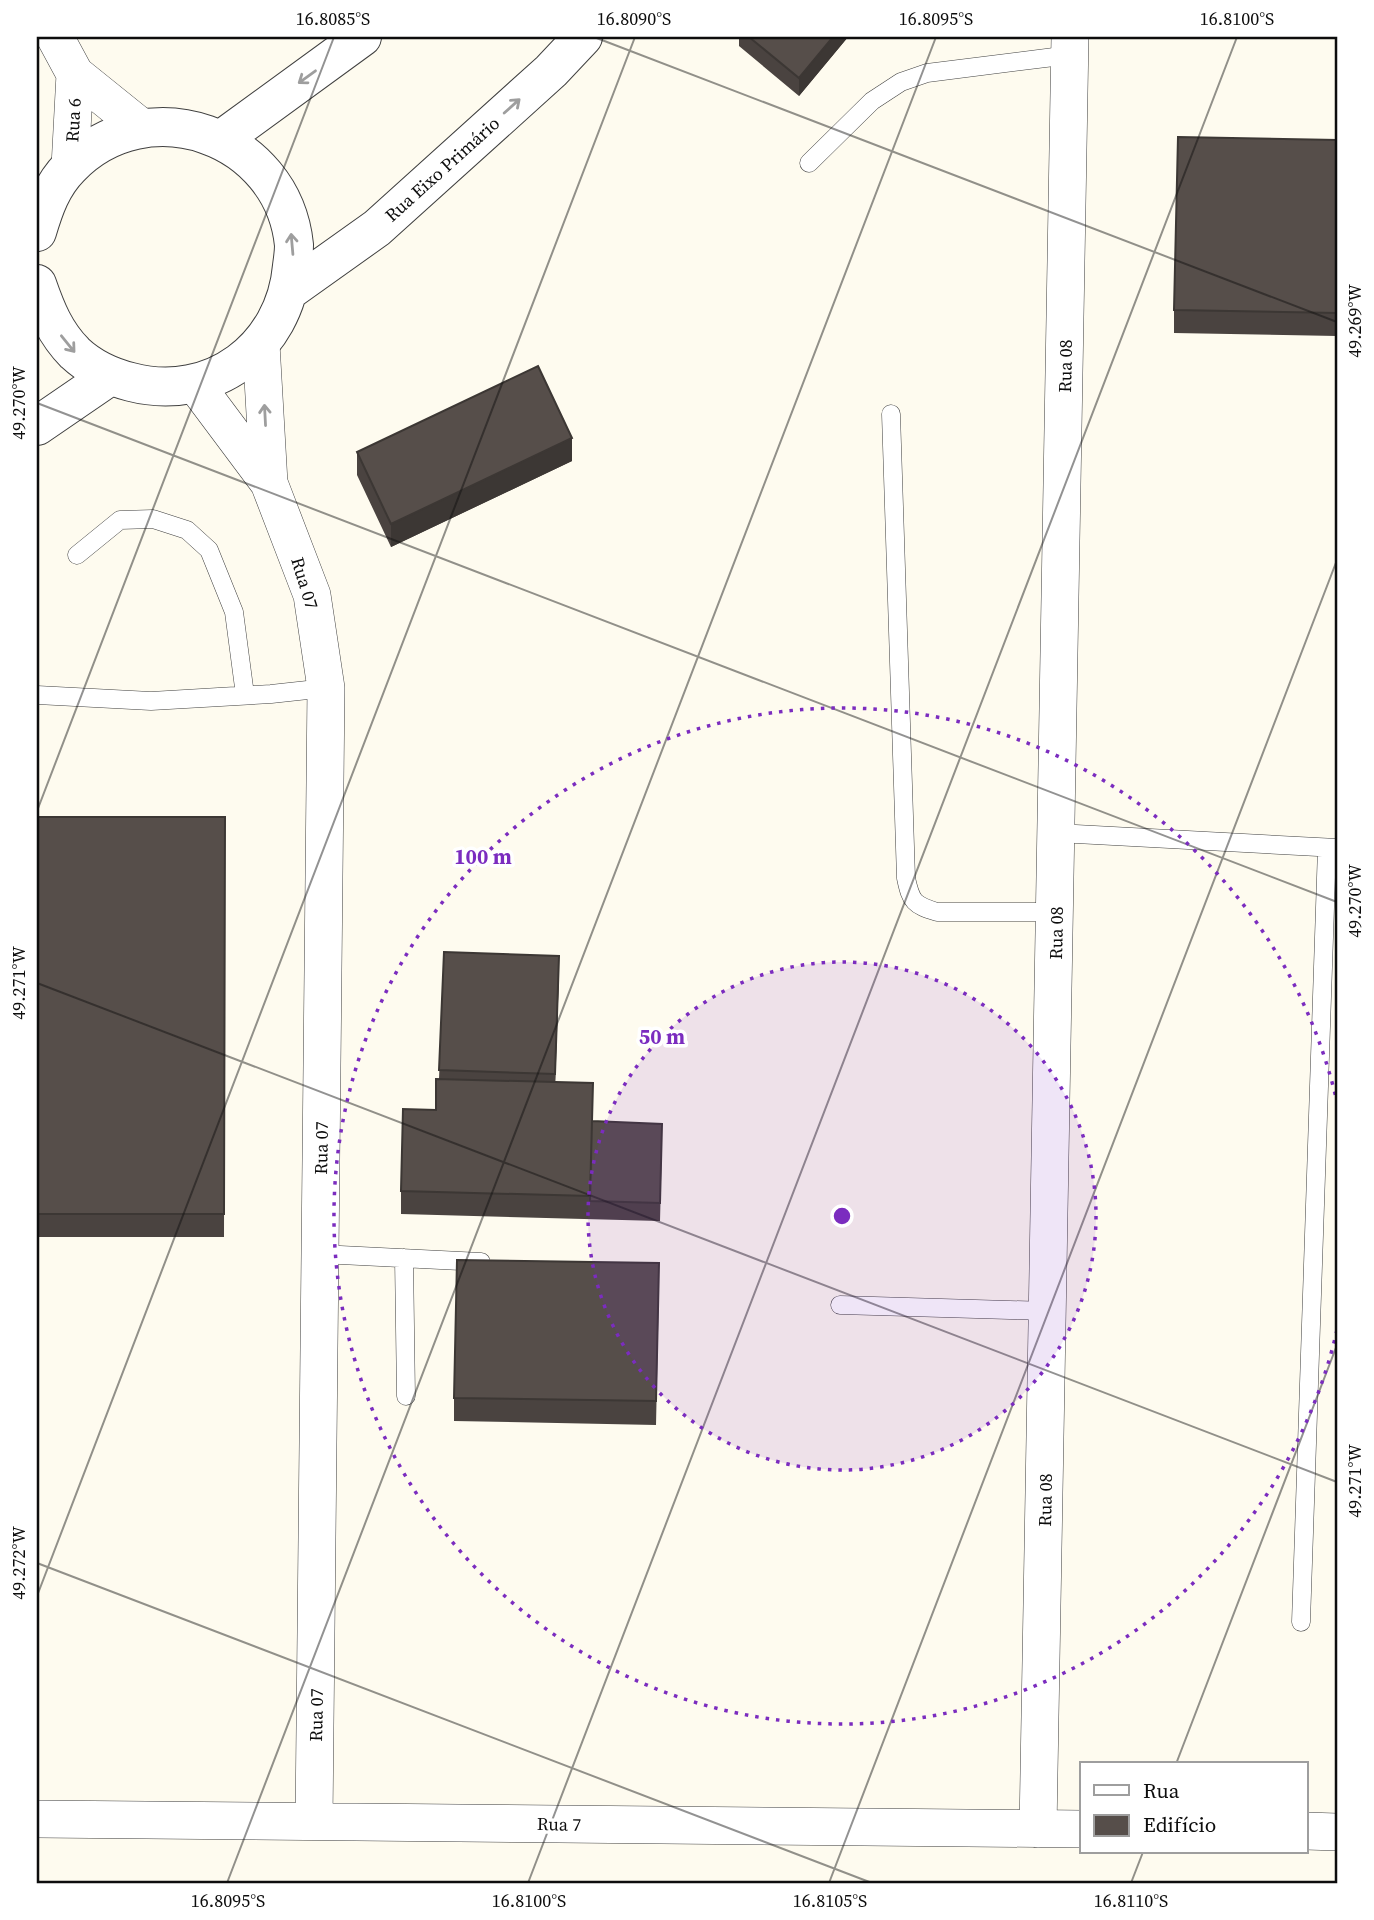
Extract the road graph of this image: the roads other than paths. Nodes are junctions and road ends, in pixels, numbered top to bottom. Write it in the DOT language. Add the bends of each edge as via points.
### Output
graph roads {
  1 [pos="55,37"];
  2 [pos="362,37"];
  3 [pos="583,37"];
  4 [pos="1070,46"];
  5 [pos="75,74"];
  6 [pos="142,128"];
  7 [pos="222,139"];
  8 [pos="809,163"];
  9 [pos="70,167"];
  10 [pos="37,232"];
  11 [pos="37,284"];
  12 [pos="290,289"];
  13 [pos="261,344"];
  14 [pos="110,376"];
  15 [pos="195,384"];
  16 [pos="891,414"];
  17 [pos="37,426"];
  18 [pos="269,483"];
  19 [pos="77,555"];
  20 [pos="326,688"];
  21 [pos="37,695"];
  22 [pos="245,695"];
  23 [pos="1058,833"];
  24 [pos="1332,848"];
  25 [pos="1056,912"];
  26 [pos="320,1254"];
  27 [pos="404,1258"];
  28 [pos="499,1263"];
  29 [pos="840,1305"];
  30 [pos="1048,1311"];
  31 [pos="406,1396"];
  32 [pos="1301,1622"];
  33 [pos="37,1819"];
  34 [pos="314,1821"];
  35 [pos="1038,1829"];
  36 [pos="1080,1829"];
  37 [pos="1308,1831"];
  38 [pos="1337,1832"];
  1 -- 5 [label="street, Rua 6"];
  2 -- 7 [label="street, one-way"];
  12 -- 3 [label="street, Rua Eixo Primário, one-way" via="377,228"];
  4 -- 8 [label="lane" via="901,82 872,101"];
  4 -- 23 [label="street, Rua 08"];
  5 -- 6 [label="street, Rua 6"];
  5 -- 9 [label="street, Rua 6"];
  6 -- 7 [label="street" via="183,127"];
  6 -- 9 [label="street" via="102,142"];
  12 -- 7 [label="street, one-way" via="294,245 283,202 258,165"];
  9 -- 10 [label="street" via="46,201"];
  11 -- 14 [label="street, one-way" via="58,332 76,354"];
  12 -- 13 [label="street" via="279,318"];
  13 -- 15 [label="street" via="231,369"];
  18 -- 13 [label="street, Rua 07, one-way"];
  14 -- 15 [label="street" via="152,387"];
  14 -- 17 [label="street"];
  15 -- 18 [label="street, Rua 07"];
  16 -- 25 [label="lane" via="910,896 919,907 937,912"];
  18 -- 20 [label="street, Rua 07" via="313,595"];
  19 -- 22 [label="lane" via="120,520 153,519 187,530 209,550 234,612"];
  20 -- 22 [label="lane"];
  20 -- 26 [label="street, Rua 07"];
  21 -- 22 [label="lane" via="151,701"];
  23 -- 24 [label="lane"];
  23 -- 25 [label="street, Rua 08"];
  24 -- 32 [label="lane"];
  25 -- 30 [label="street, Rua 08"];
  26 -- 27 [label="lane"];
  26 -- 34 [label="street, Rua 07"];
  27 -- 28 [label="lane"];
  27 -- 31 [label="lane"];
  29 -- 30 [label="lane"];
  30 -- 35 [label="street, Rua 08"];
  33 -- 34 [label="street, Rua 7"];
  34 -- 35 [label="street, Rua 7"];
  35 -- 36 [label="street, Rua 7"];
  37 -- 38 [label="street"];
}
